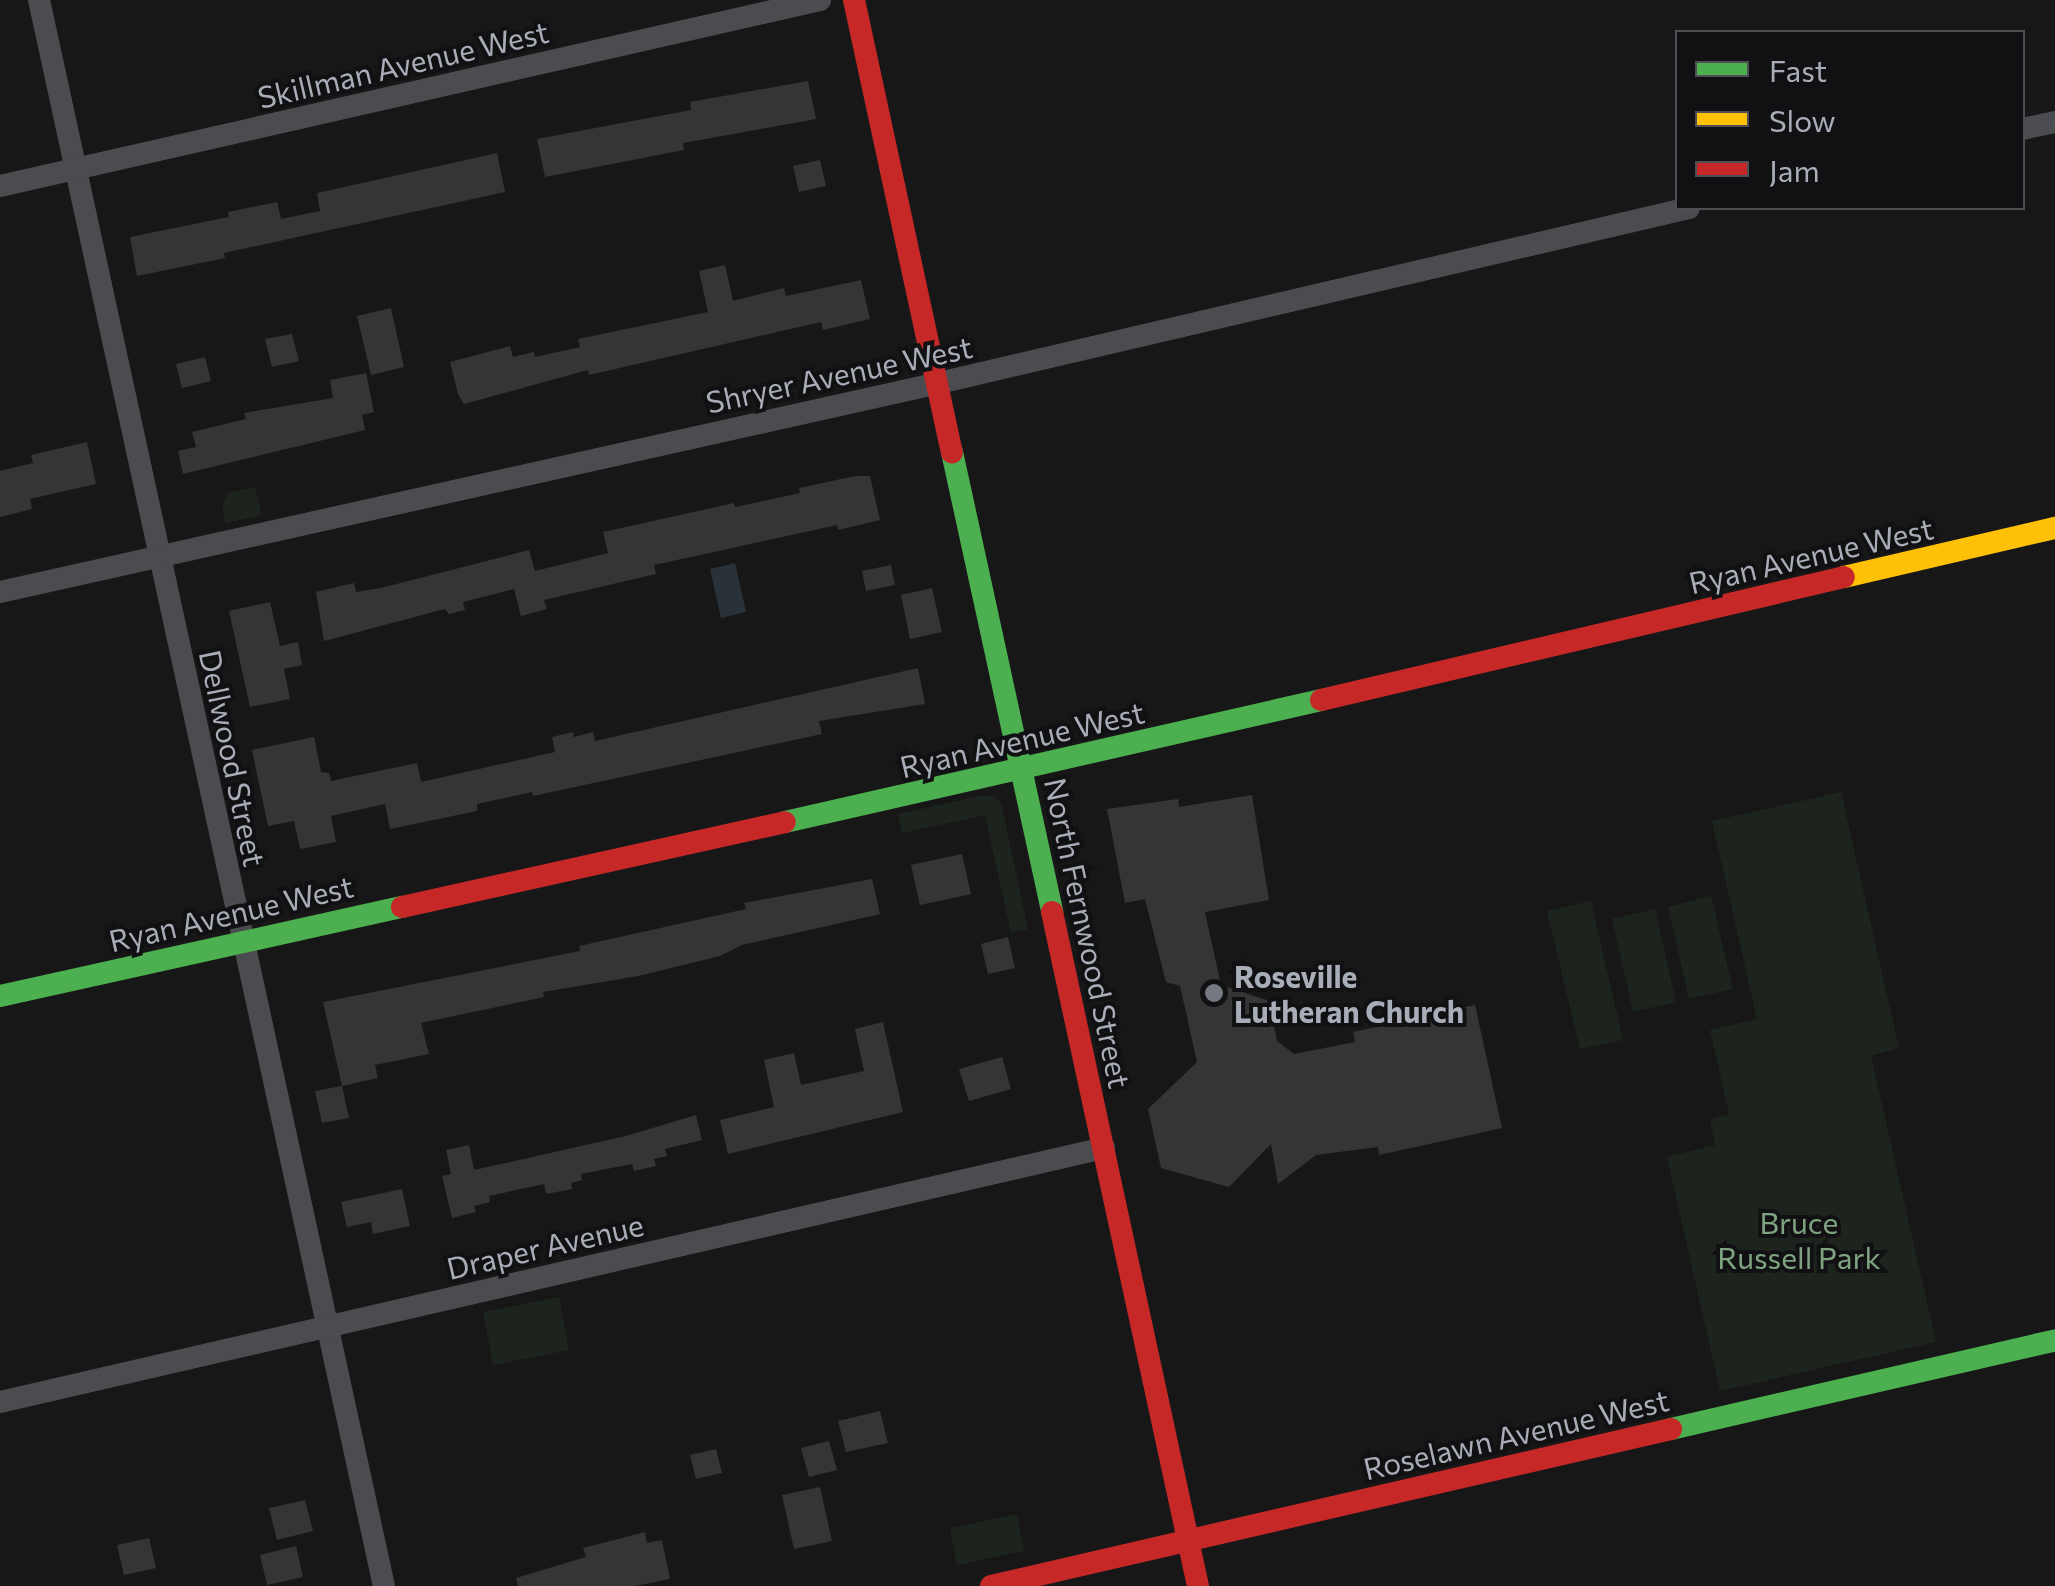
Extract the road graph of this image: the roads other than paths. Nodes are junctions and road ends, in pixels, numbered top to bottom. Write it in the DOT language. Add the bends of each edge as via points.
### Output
graph roads {
  1 [pos="39,0"];
  2 [pos="820,0"];
  3 [pos="854,0"];
  4 [pos="2055,122"];
  5 [pos="2025,129"];
  6 [pos="76,168"];
  7 [pos="0,186"];
  8 [pos="1681,210"];
  9 [pos="939,383"];
  10 [pos="2055,528"];
  11 [pos="160,555"];
  12 [pos="0,592"];
  13 [pos="1022,770"];
  14 [pos="242,941"];
  15 [pos="0,996"];
  16 [pos="1104,1148"];
  17 [pos="326,1327"];
  18 [pos="2055,1340"];
  19 [pos="0,1402"];
  20 [pos="1188,1541"];
  21 [pos="384,1586"];
  22 [pos="991,1586"];
  23 [pos="1198,1586"];
  1 -- 6 [label="street, Dellwood Street"];
  2 -- 6 [label="street, Skillman Avenue West"];
  3 -- 9 [label="street, North Fernwood Street"];
  4 -- 5 [label="street"];
  6 -- 7 [label="street, Skillman Avenue West"];
  6 -- 11 [label="street, Dellwood Street"];
  8 -- 9 [label="street, Shryer Avenue West"];
  9 -- 11 [label="street, Shryer Avenue West"];
  9 -- 13 [label="street, North Fernwood Street"];
  10 -- 13 [label="street, Ryan Avenue West"];
  11 -- 12 [label="street, Shryer Avenue West"];
  11 -- 14 [label="street, Dellwood Street"];
  13 -- 14 [label="street, Ryan Avenue West"];
  13 -- 16 [label="street, North Fernwood Street"];
  14 -- 15 [label="street, Ryan Avenue West"];
  14 -- 17 [label="street, Dellwood Street"];
  16 -- 17 [label="street, Draper Avenue"];
  16 -- 20 [label="street, North Fernwood Street"];
  17 -- 19 [label="street, Draper Avenue"];
  17 -- 21 [label="street, Dellwood Street"];
  18 -- 20 [label="street, Roselawn Avenue West"];
  20 -- 22 [label="street, Roselawn Avenue West"];
  20 -- 23 [label="street, North Fernwood Street"];
}
